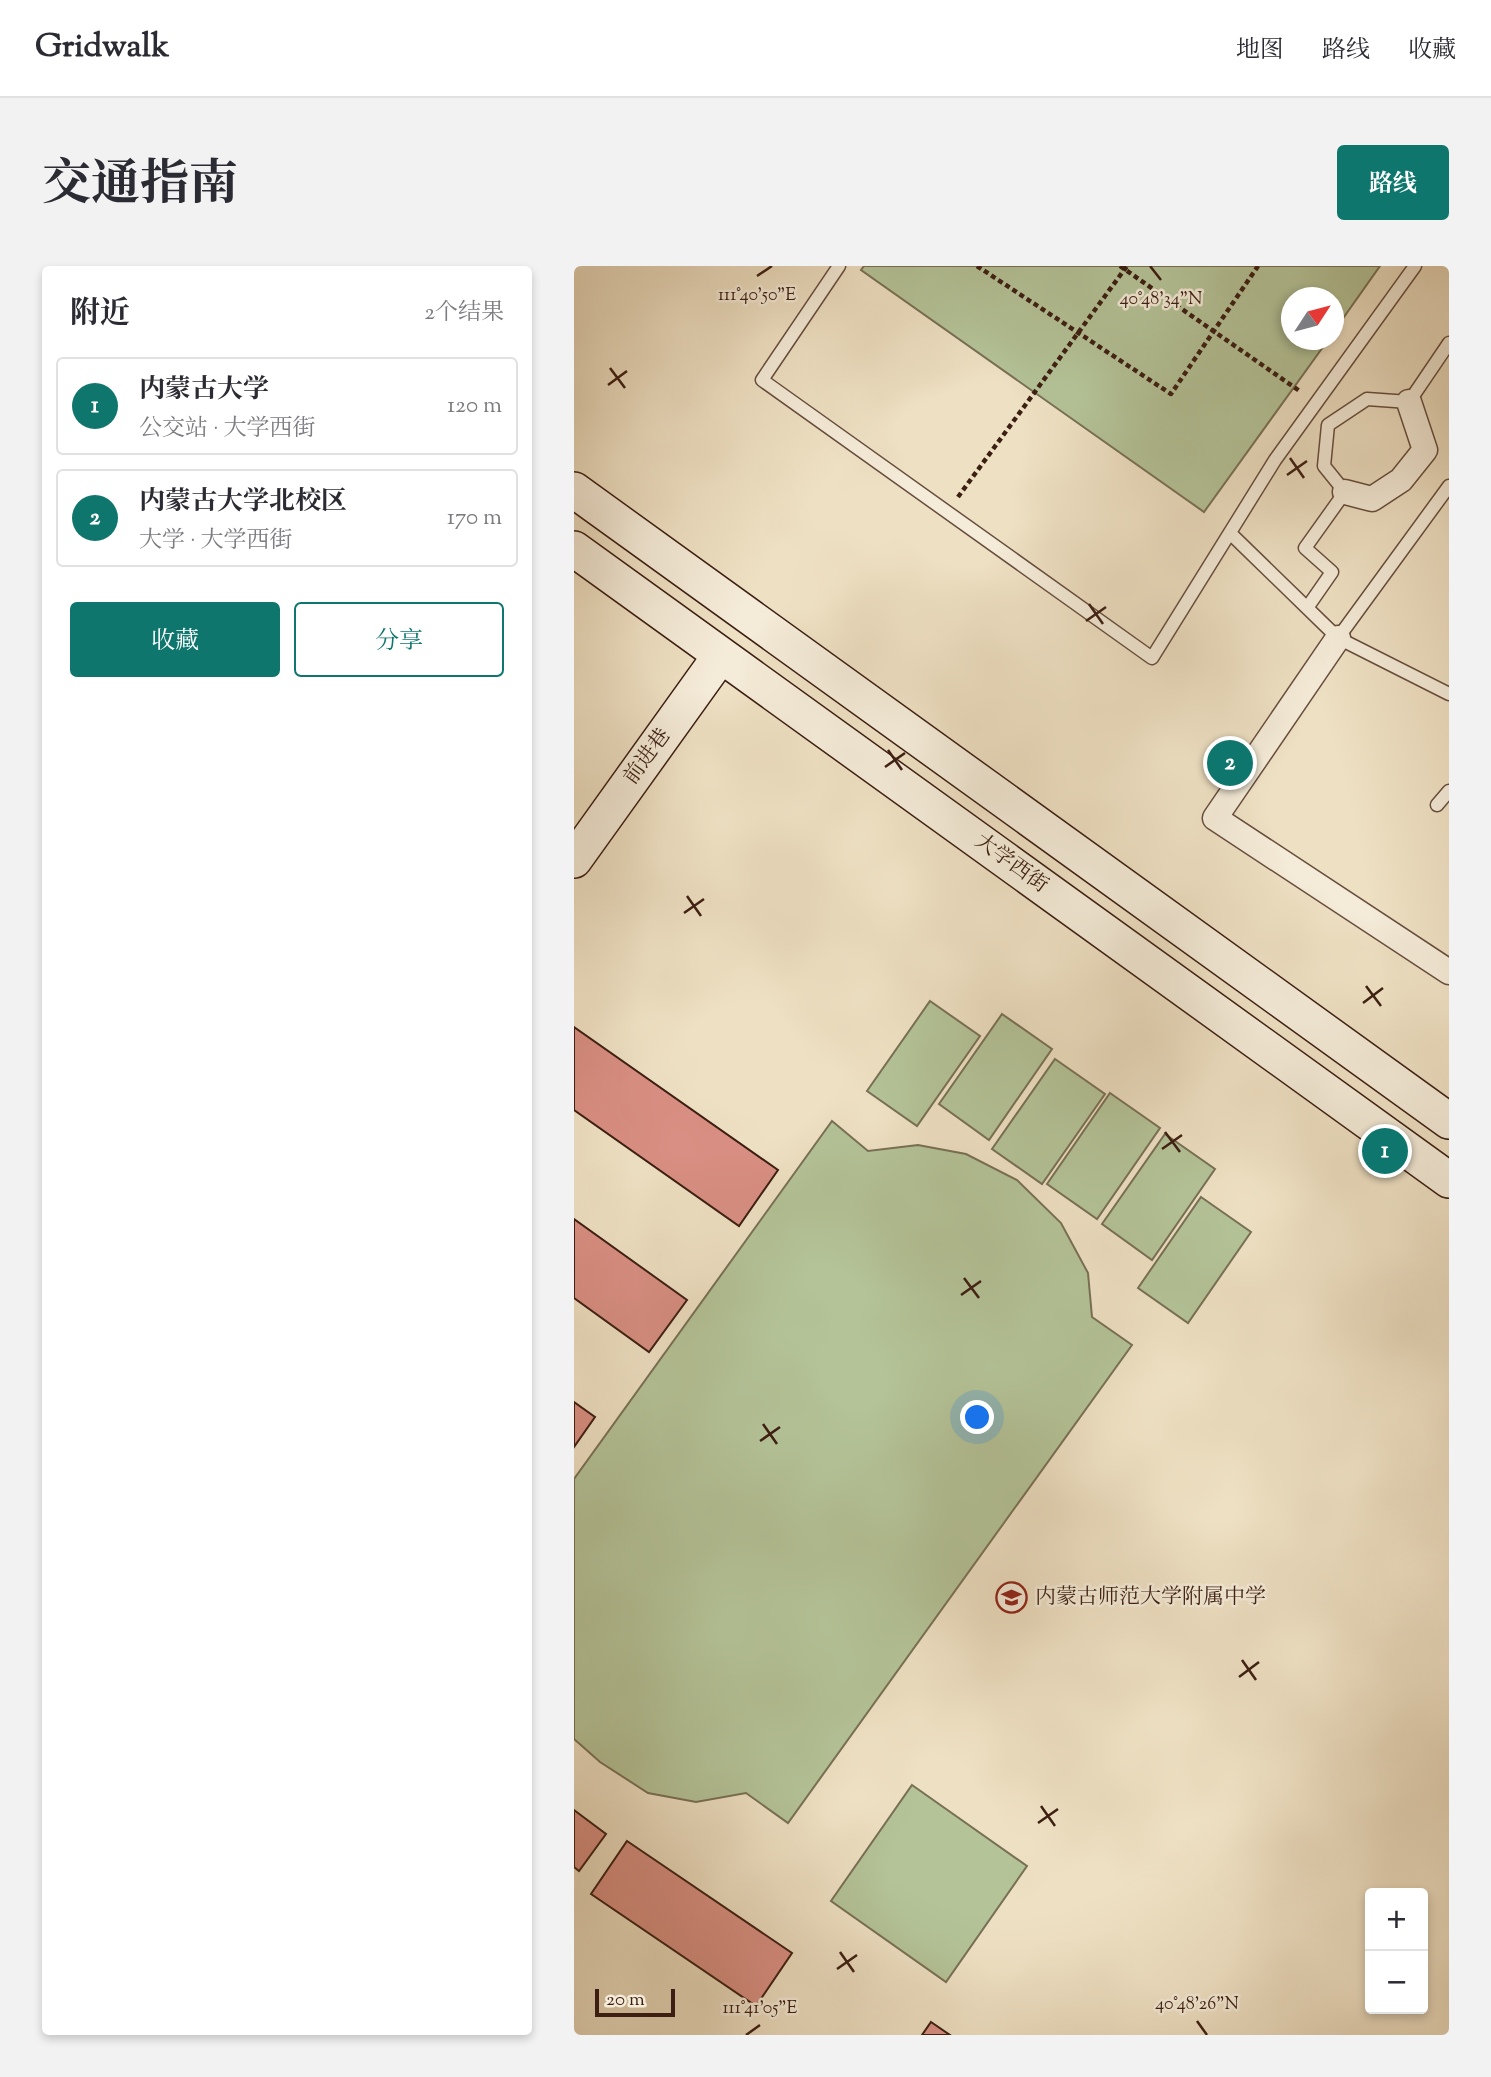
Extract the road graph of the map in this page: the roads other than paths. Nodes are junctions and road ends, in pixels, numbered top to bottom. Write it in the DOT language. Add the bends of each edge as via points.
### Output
graph roads {
  1 [pos="839,266"];
  2 [pos="1415,266"];
  3 [pos="1449,343"];
  4 [pos="1409,402"];
  5 [pos="1449,486"];
  6 [pos="574,490"];
  7 [pos="1345,492"];
  8 [pos="1230,533"];
  9 [pos="574,548"];
  10 [pos="1307,608"];
  11 [pos="1338,638"];
  12 [pos="721,655"];
  13 [pos="1448,693"];
  14 [pos="1449,791"];
  15 [pos="1437,804"];
  16 [pos="574,860"];
  17 [pos="1449,972"];
  18 [pos="1449,1121"];
  19 [pos="1449,1180"];
  1 -- 8 [label="lane" via="762,380 1152,658"];
  2 -- 8 [label="lane" via="1275,460"];
  3 -- 4 [label="lane"];
  4 -- 7 [label="street" via="1425,450 1401,480 1372,499"];
  4 -- 7 [label="lane" via="1367,399 1328,425 1324,466"];
  5 -- 11 [label="lane"];
  6 -- 18 [label="main road"];
  7 -- 10 [label="lane" via="1305,548 1332,572"];
  8 -- 10 [label="lane"];
  9 -- 12 [label="main road, 大学西街"];
  10 -- 11 [label="lane"];
  11 -- 13 [label="lane"];
  11 -- 17 [label="street" via="1216,818"];
  12 -- 16 [label="main road, 前进巷"];
  12 -- 19 [label="main road, 大学西街"];
  14 -- 15 [label="lane"];
}
